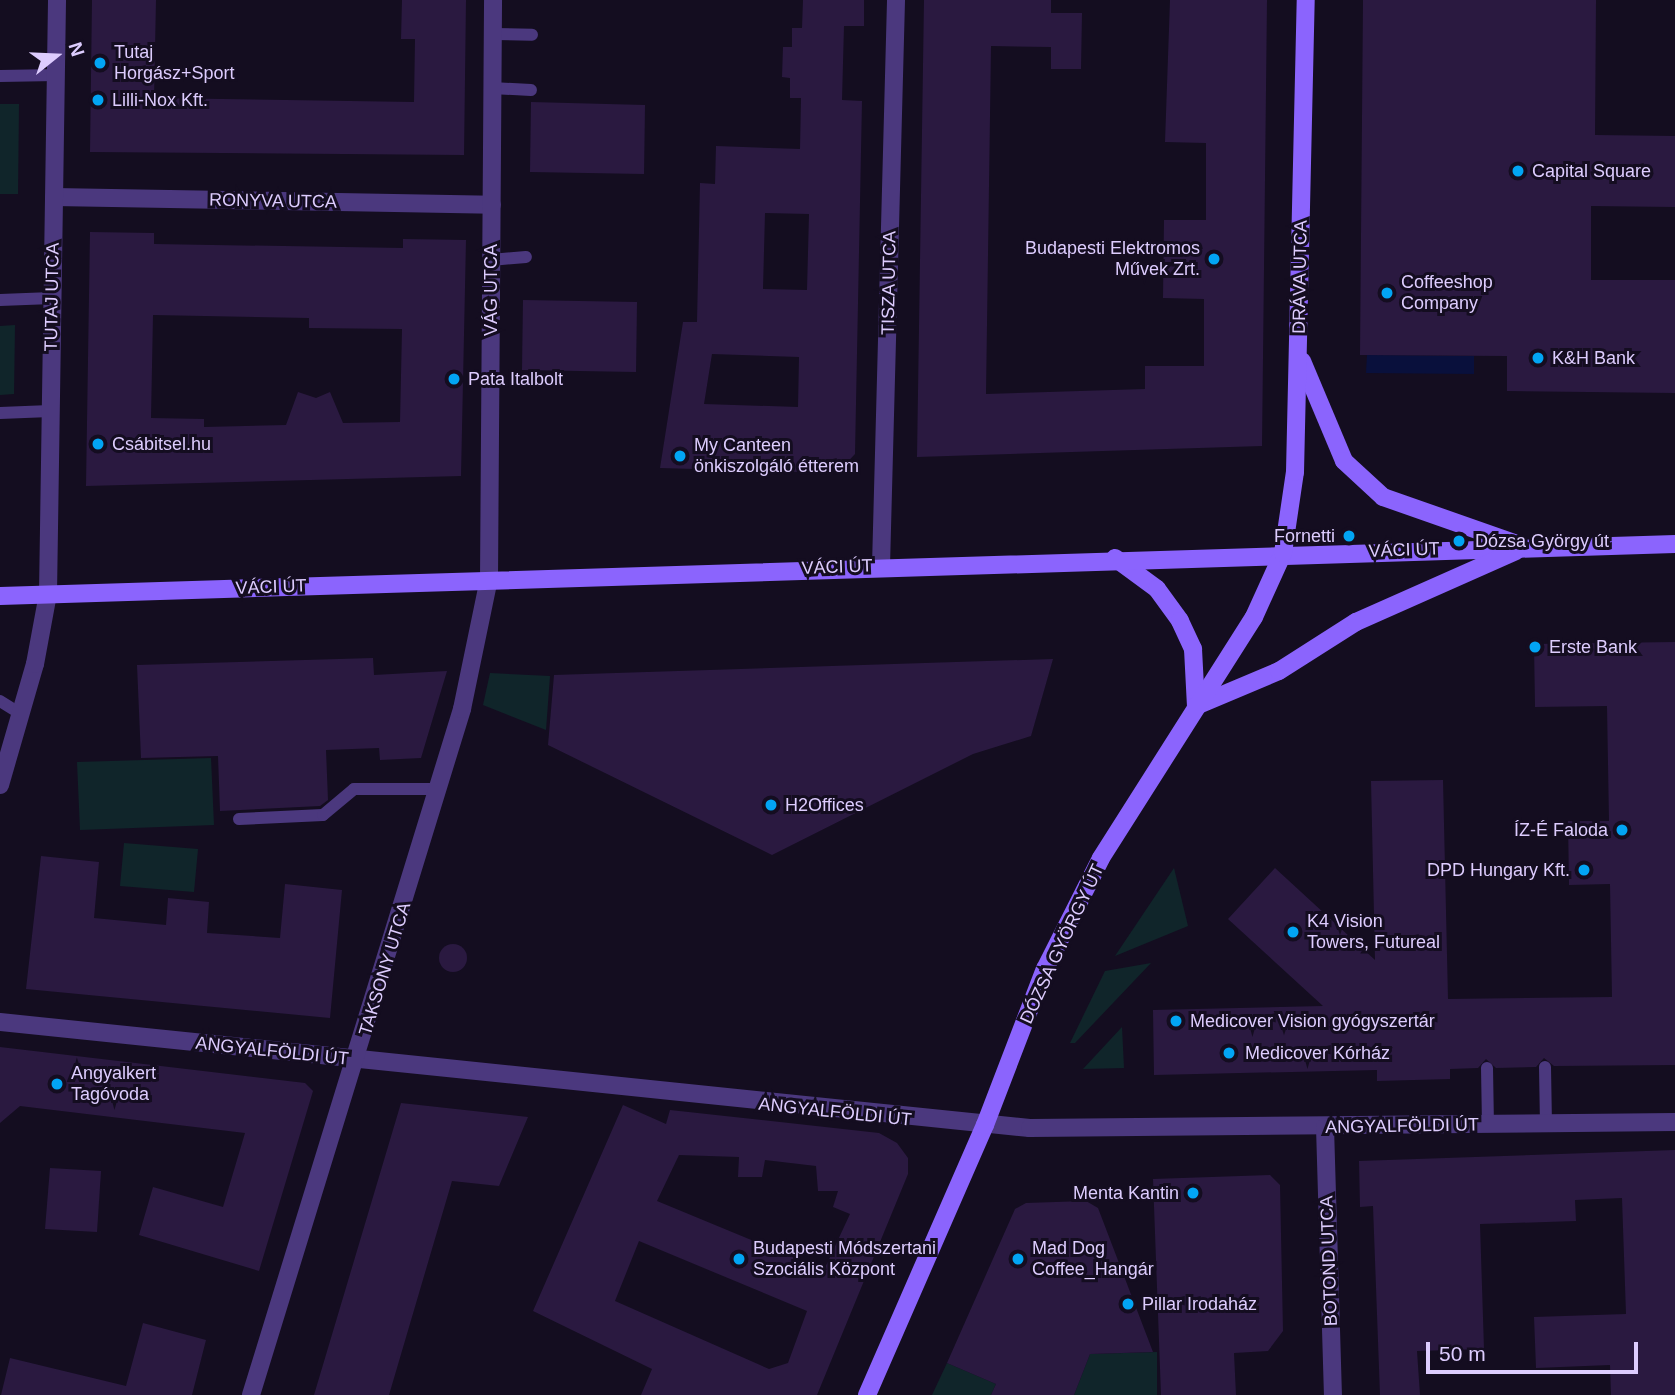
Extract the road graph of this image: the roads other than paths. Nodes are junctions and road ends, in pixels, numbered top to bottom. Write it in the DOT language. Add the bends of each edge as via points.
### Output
graph roads {
  1 [pos="57,0"];
  2 [pos="493,0"];
  3 [pos="896,0"];
  4 [pos="1306,0"];
  5 [pos="493,34"];
  6 [pos="532,35"];
  7 [pos="55,75"];
  8 [pos="0,76"];
  9 [pos="492,88"];
  10 [pos="531,90"];
  11 [pos="54,197"];
  12 [pos="492,205"];
  13 [pos="526,257"];
  14 [pos="491,260"];
  15 [pos="52,298"];
  16 [pos="0,300"];
  17 [pos="1298,348"];
  18 [pos="50,411"];
  19 [pos="0,413"];
  20 [pos="1675,544"];
  21 [pos="1524,547"];
  22 [pos="1283,554"];
  23 [pos="1115,558"];
  24 [pos="881,566"];
  25 [pos="489,579"];
  26 [pos="48,594"];
  27 [pos="0,596"];
  28 [pos="0,701"];
  29 [pos="1196,706"];
  30 [pos="22,715"];
  31 [pos="0,785"];
  32 [pos="438,789"];
  33 [pos="239,819"];
  34 [pos="0,1022"];
  35 [pos="357,1060"];
  36 [pos="1545,1067"];
  37 [pos="1487,1068"];
  38 [pos="1675,1122"];
  39 [pos="1546,1124"];
  40 [pos="985,1125"];
  41 [pos="1488,1125"];
  42 [pos="1325,1127"];
  43 [pos="251,1395"];
  44 [pos="867,1395"];
  45 [pos="1333,1395"];
  1 -- 7 [label="street, TUTAJ UTCA"];
  2 -- 5 [label="street, VÁG UTCA"];
  3 -- 24 [label="street, TISZA UTCA"];
  4 -- 17 [label="main road, DRÁVA UTCA"];
  5 -- 6 [label="lane"];
  5 -- 9 [label="street, VÁG UTCA"];
  7 -- 8 [label="lane"];
  7 -- 11 [label="street, TUTAJ UTCA"];
  9 -- 10 [label="lane"];
  9 -- 12 [label="street, VÁG UTCA"];
  11 -- 12 [label="street, RONYVA UTCA"];
  11 -- 15 [label="street, TUTAJ UTCA"];
  12 -- 14 [label="street, VÁG UTCA"];
  13 -- 14 [label="lane"];
  14 -- 25 [label="street, VÁG UTCA"];
  15 -- 16 [label="lane"];
  15 -- 18 [label="street, TUTAJ UTCA"];
  17 -- 21 [label="main road" via="1344,461 1383,497"];
  17 -- 22 [label="main road, DRÁVA UTCA" via="1295,472"];
  18 -- 19 [label="lane"];
  18 -- 26 [label="street, TUTAJ UTCA"];
  20 -- 21 [label="main road, VÁCI ÚT"];
  21 -- 22 [label="main road, VÁCI ÚT"];
  21 -- 29 [label="main road" via="1356,622 1279,671"];
  22 -- 23 [label="main road, VÁCI ÚT"];
  22 -- 29 [label="main road, DÓZSA GYÖRGY ÚT" via="1254,617"];
  23 -- 24 [label="main road, VÁCI ÚT"];
  23 -- 29 [label="main road" via="1157,589 1180,621 1193,649"];
  24 -- 25 [label="main road, VÁCI ÚT"];
  25 -- 26 [label="main road, VÁCI ÚT"];
  25 -- 32 [label="street, TAKSONY UTCA" via="465,700"];
  26 -- 27 [label="main road, VÁCI ÚT"];
  26 -- 30 [label="street, TUTAJ UTCA"];
  28 -- 30 [label="lane"];
  29 -- 40 [label="main road, DÓZSA GYÖRGY ÚT" via="1088,883 1045,970"];
  30 -- 31 [label="street, TUTAJ UTCA"];
  32 -- 33 [label="lane" via="354,789 323,815"];
  32 -- 35 [label="street, TAKSONY UTCA"];
  34 -- 35 [label="street, ANGYALFÖLDI ÚT"];
  35 -- 40 [label="street, ANGYALFÖLDI ÚT"];
  35 -- 43 [label="street, TAKSONY UTCA"];
  36 -- 39 [label="lane"];
  37 -- 41 [label="lane"];
  38 -- 39 [label="street, ANGYALFÖLDI ÚT"];
  39 -- 41 [label="street, ANGYALFÖLDI ÚT"];
  40 -- 42 [label="street, ANGYALFÖLDI ÚT"];
  40 -- 44 [label="main road, DÓZSA GYÖRGY ÚT"];
  41 -- 42 [label="street, ANGYALFÖLDI ÚT"];
  42 -- 45 [label="street, BOTOND UTCA"];
}
